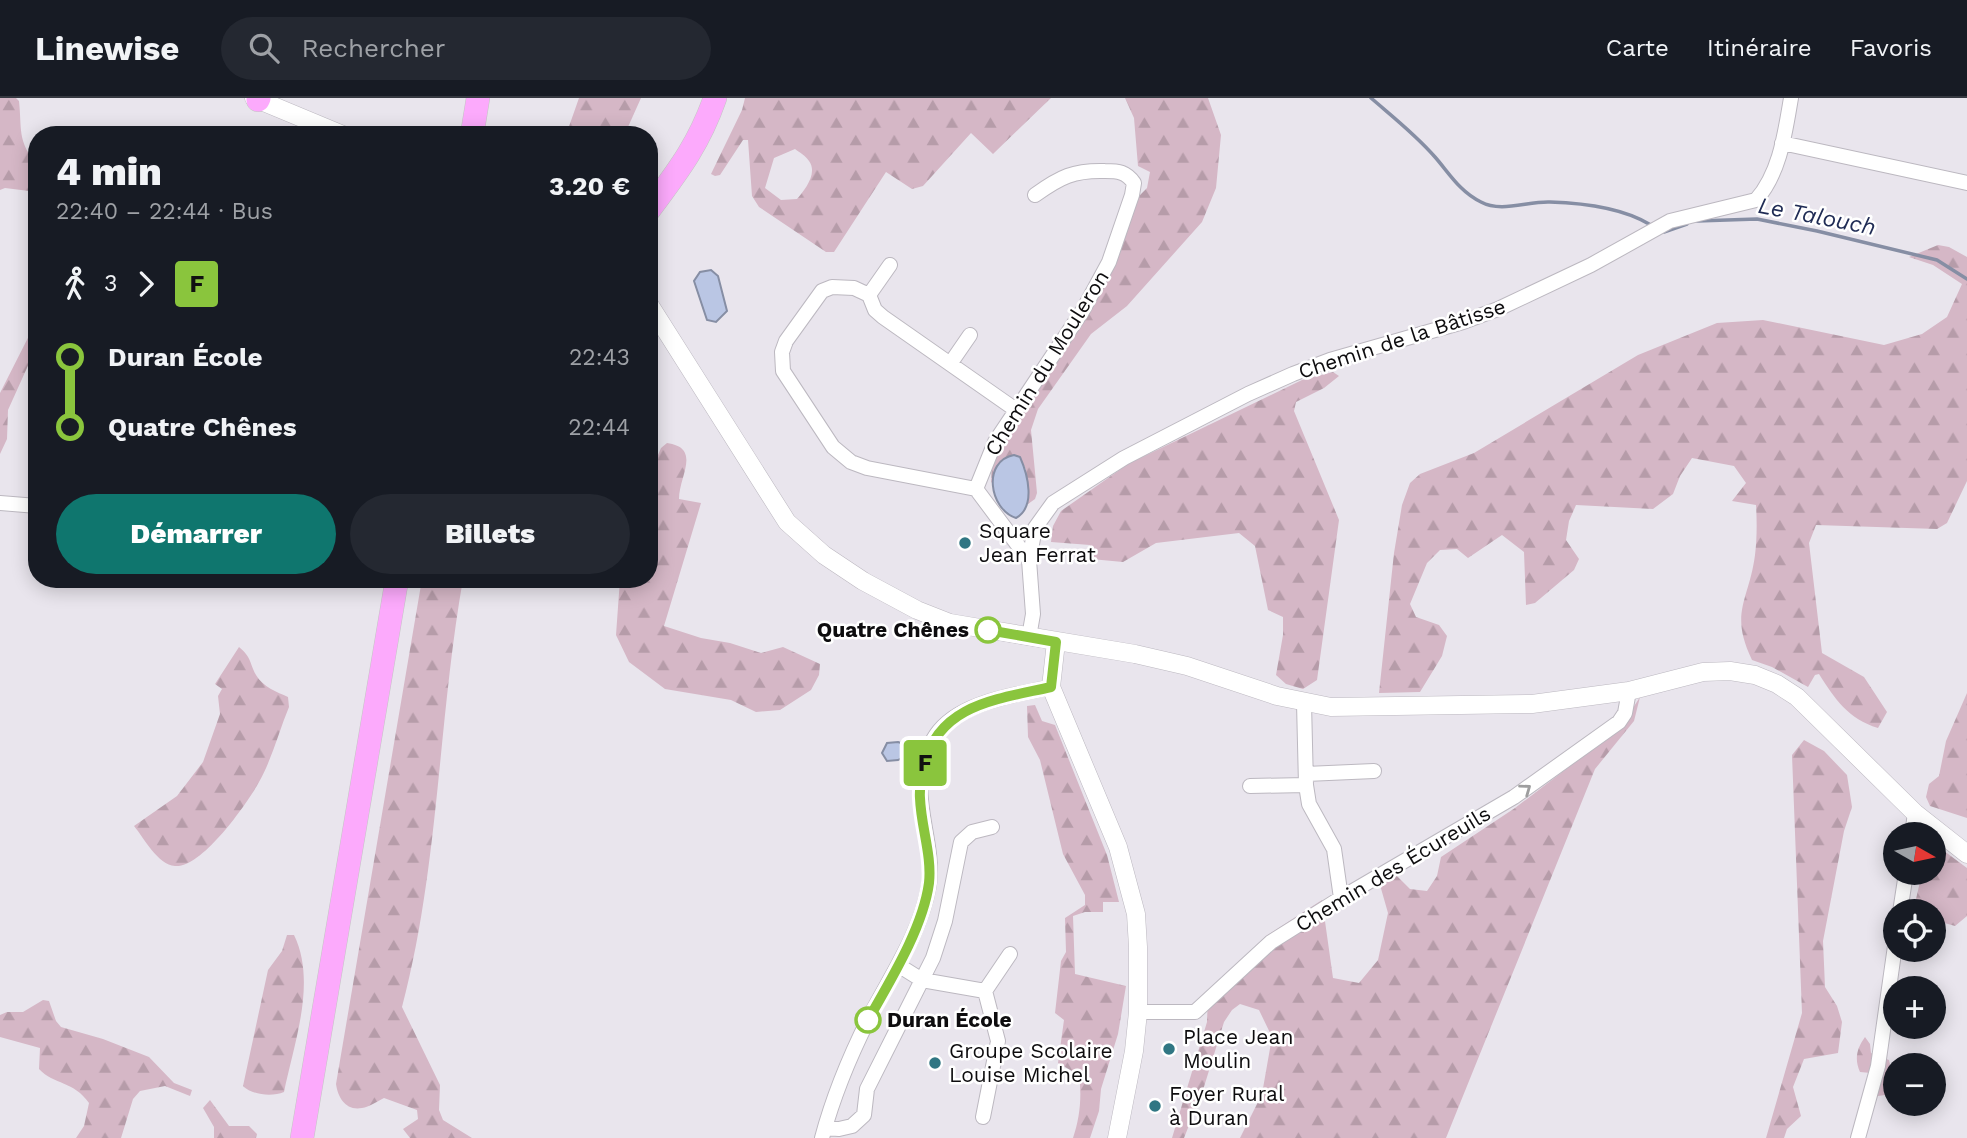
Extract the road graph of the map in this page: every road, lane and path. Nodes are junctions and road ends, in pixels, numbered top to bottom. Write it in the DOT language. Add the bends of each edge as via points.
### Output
graph roads {
  1 [pos="478,98"];
  2 [pos="703,98"];
  3 [pos="715,98"];
  4 [pos="1791,98"];
  5 [pos="257,99"];
  6 [pos="322,126"];
  7 [pos="473,126"];
  8 [pos="1782,143"];
  9 [pos="658,174"];
  10 [pos="1967,183"];
  11 [pos="1035,195"];
  12 [pos="658,198"];
  13 [pos="890,265"];
  14 [pos="869,296"];
  15 [pos="658,318"];
  16 [pos="970,335"];
  17 [pos="950,364"];
  18 [pos="1016,410"];
  19 [pos="976,489"];
  20 [pos="0,503"];
  21 [pos="28,505"];
  22 [pos="1029,560"];
  23 [pos="395,588"];
  24 [pos="1029,637"];
  25 [pos="1056,642"];
  26 [pos="1051,687"];
  27 [pos="1629,691"];
  28 [pos="1304,703"];
  29 [pos="1374,771"];
  30 [pos="1306,780"];
  31 [pos="1250,786"];
  32 [pos="1915,813"];
  33 [pos="1914,822"];
  34 [pos="992,827"];
  35 [pos="1967,854"];
  36 [pos="1341,898"];
  37 [pos="1010,954"];
  38 [pos="1893,962"];
  39 [pos="898,965"];
  40 [pos="922,980"];
  41 [pos="985,991"];
  42 [pos="1138,1012"];
  43 [pos="983,1117"];
  44 [pos="832,1133"];
  45 [pos="302,1138"];
  46 [pos="1117,1138"];
  47 [pos="1861,1138"];
  1 -- 7 [label="highway"];
  2 -- 9 [label="highway" via="681,147"];
  3 -- 12 [label="highway" via="689,157"];
  4 -- 8 [label="street, Chemin de la Bâtisse"];
  5 -- 6 [label="street"];
  8 -- 10 [label="street"];
  8 -- 22 [label="street, Chemin de la Bâtisse" via="1772,177 1756,201 1670,221 1498,309 1330,360 1248,394 1124,458 1053,503 1035,528"];
  11 -- 18 [label="street, Chemin du Mouleron" via="1056,180 1087,170 1118,171 1128,174 1134,183 1109,262 1083,310"];
  13 -- 14 [label="street"];
  14 -- 17 [label="street" via="883,317"];
  14 -- 19 [label="street" via="844,286 822,291 786,341 783,371 833,447 852,462"];
  15 -- 24 [label="street" via="773,502 807,541 863,581 917,610 950,622"];
  16 -- 17 [label="street"];
  17 -- 18 [label="street"];
  18 -- 19 [label="street, Chemin du Mouleron" via="995,442"];
  19 -- 22 [label="street"];
  20 -- 21 [label="street"];
  22 -- 24 [label="street" via="1033,614"];
  23 -- 45 [label="highway"];
  24 -- 25 [label="street"];
  25 -- 26 [label="street"];
  25 -- 28 [label="street" via="1188,666"];
  26 -- 39 [label="street" via="970,708 952,718 928,749 919,795 929,883 923,909"];
  26 -- 42 [label="street" via="1130,886 1136,914"];
  27 -- 28 [label="street" via="1532,704 1351,708"];
  27 -- 32 [label="street" via="1703,672 1755,675 1777,684 1816,714"];
  36 -- 27 [label="street, Chemin des Écureuils, one-way" via="1514,797 1619,722"];
  28 -- 30 [label="street"];
  29 -- 30 [label="street"];
  30 -- 31 [label="street"];
  30 -- 36 [label="street" via="1309,804 1334,849"];
  32 -- 33 [label="street"];
  32 -- 35 [label="street"];
  34 -- 40 [label="street" via="972,832 961,842 945,921"];
  36 -- 42 [label="street, Chemin des Écureuils" via="1271,942 1195,1012"];
  37 -- 41 [label="street"];
  38 -- 47 [label="street" via="1878,1066"];
  39 -- 40 [label="street"];
  39 -- 44 [label="street" via="835,1093"];
  40 -- 41 [label="street"];
  40 -- 44 [label="street" via="867,1089 864,1115 852,1126"];
  41 -- 43 [label="street" via="998,1041"];
  42 -- 46 [label="street"];
}
